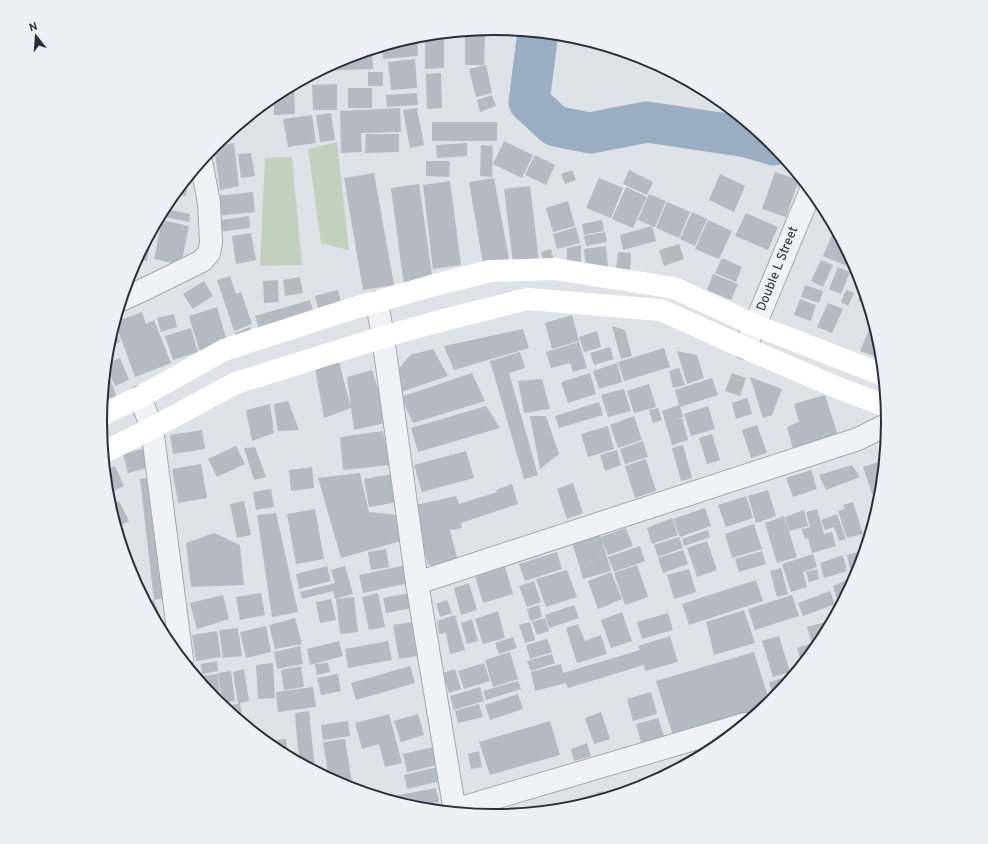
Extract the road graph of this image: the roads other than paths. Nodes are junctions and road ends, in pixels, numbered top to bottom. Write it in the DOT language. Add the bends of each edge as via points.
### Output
graph roads {
  1 [pos="202,168"];
  2 [pos="808,196"];
  3 [pos="128,297"];
  4 [pos="377,302"];
  5 [pos="755,325"];
  6 [pos="383,337"];
  7 [pos="745,348"];
  8 [pos="878,373"];
  9 [pos="140,397"];
  10 [pos="880,404"];
  11 [pos="107,412"];
  12 [pos="152,428"];
  13 [pos="881,428"];
  14 [pos="108,450"];
  15 [pos="417,583"];
  16 [pos="177,644"];
  17 [pos="731,728"];
  18 [pos="454,807"];
  19 [pos="466,808"];
  1 -- 3 [label="street" via="209,204 209,253 202,261"];
  2 -- 5 [label="street, Double L Street"];
  4 -- 5 [label="street" via="490,271 555,269 674,288"];
  4 -- 6 [label="street"];
  4 -- 9 [label="street" via="224,350"];
  5 -- 7 [label="street, Double L Street"];
  5 -- 8 [label="street"];
  6 -- 7 [label="street" via="527,299 661,310"];
  6 -- 12 [label="street" via="236,383"];
  6 -- 15 [label="street"];
  7 -- 10 [label="street"];
  9 -- 11 [label="street"];
  9 -- 12 [label="street"];
  12 -- 14 [label="street"];
  12 -- 16 [label="street"];
  13 -- 15 [label="street" via="858,439"];
  15 -- 18 [label="street"];
  17 -- 19 [label="street"];
}
